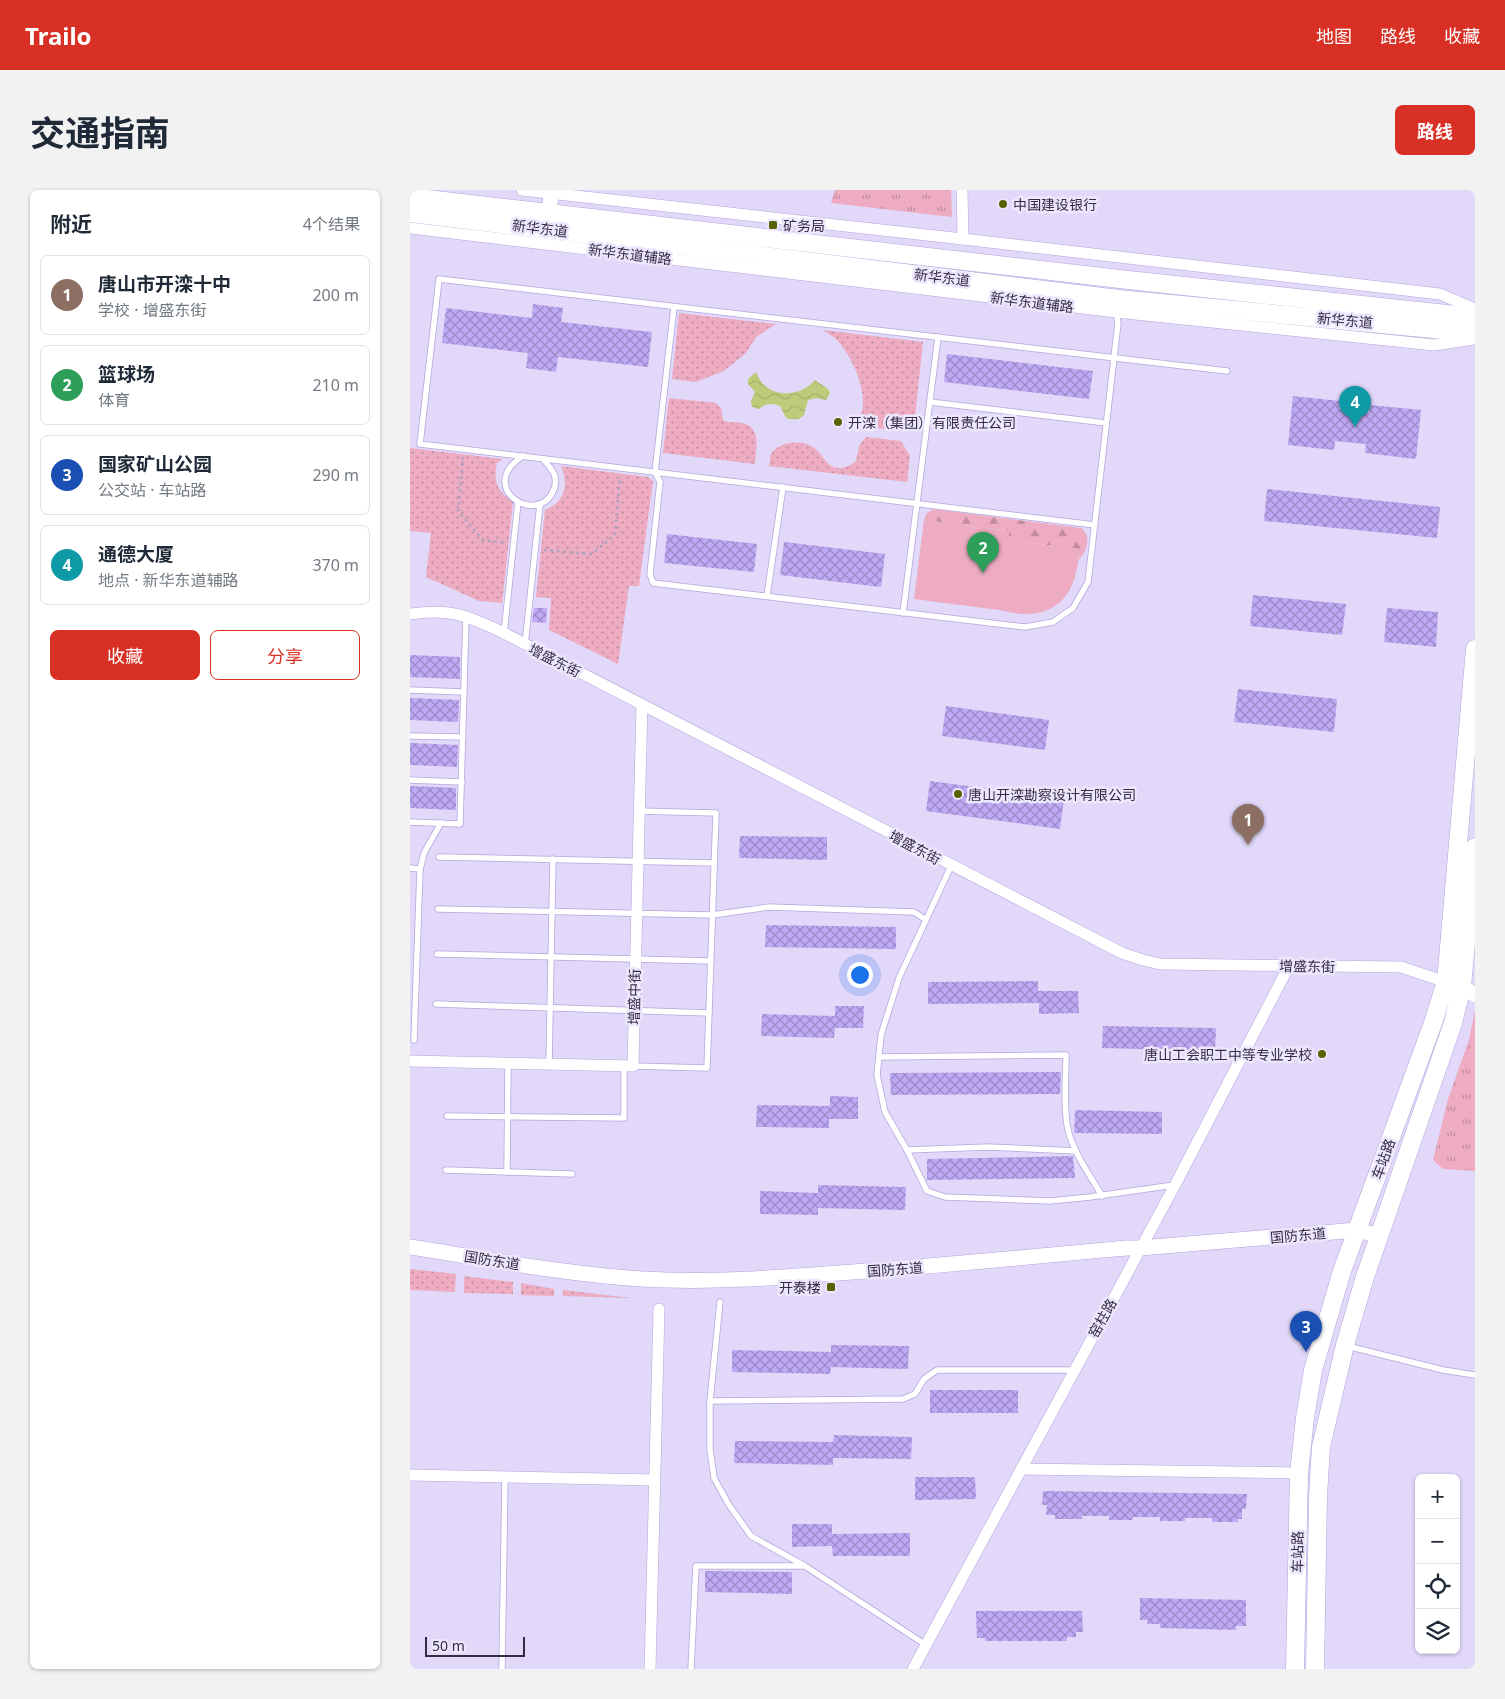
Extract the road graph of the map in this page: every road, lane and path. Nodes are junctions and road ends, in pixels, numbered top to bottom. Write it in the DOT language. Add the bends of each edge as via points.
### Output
graph roads {
  1 [pos="522,190"];
  2 [pos="962,190"];
  3 [pos="552,192"];
  4 [pos="410,197"];
  5 [pos="410,213"];
  6 [pos="410,228"];
  7 [pos="546,229"];
  8 [pos="963,239"];
  9 [pos="674,307"];
  10 [pos="1475,309"];
  11 [pos="1116,312"];
  12 [pos="1475,317"];
  13 [pos="1475,333"];
  14 [pos="938,337"];
  15 [pos="1475,339"];
  16 [pos="1114,358"];
  17 [pos="1227,371"];
  18 [pos="930,402"];
  19 [pos="1106,423"];
  20 [pos="463,453"];
  21 [pos="523,456"];
  22 [pos="543,458"];
  23 [pos="655,472"];
  24 [pos="620,475"];
  25 [pos="783,487"];
  26 [pos="518,502"];
  27 [pos="917,503"];
  28 [pos="540,504"];
  29 [pos="1095,525"];
  30 [pos="514,544"];
  31 [pos="535,549"];
  32 [pos="767,596"];
  33 [pos="903,613"];
  34 [pos="410,614"];
  35 [pos="466,616"];
  36 [pos="504,633"];
  37 [pos="525,645"];
  38 [pos="1475,650"];
  39 [pos="410,690"];
  40 [pos="464,692"];
  41 [pos="642,705"];
  42 [pos="410,736"];
  43 [pos="463,738"];
  44 [pos="410,780"];
  45 [pos="462,782"];
  46 [pos="639,811"];
  47 [pos="410,822"];
  48 [pos="441,823"];
  49 [pos="1475,847"];
  50 [pos="439,857"];
  51 [pos="552,859"];
  52 [pos="638,861"];
  53 [pos="714,862"];
  54 [pos="951,866"];
  55 [pos="410,868"];
  56 [pos="420,869"];
  57 [pos="438,909"];
  58 [pos="552,911"];
  59 [pos="410,912"];
  60 [pos="419,912"];
  61 [pos="636,913"];
  62 [pos="712,915"];
  63 [pos="926,920"];
  64 [pos="437,954"];
  65 [pos="410,956"];
  66 [pos="418,957"];
  67 [pos="551,957"];
  68 [pos="635,959"];
  69 [pos="711,961"];
  70 [pos="1289,966"];
  71 [pos="1461,988"];
  72 [pos="413,1001"];
  73 [pos="436,1004"];
  74 [pos="550,1008"];
  75 [pos="634,1011"];
  76 [pos="709,1013"];
  77 [pos="414,1040"];
  78 [pos="878,1058"];
  79 [pos="410,1061"];
  80 [pos="508,1064"];
  81 [pos="549,1064"];
  82 [pos="628,1066"];
  83 [pos="447,1116"];
  84 [pos="508,1117"];
  85 [pos="907,1150"];
  86 [pos="1076,1151"];
  87 [pos="446,1170"];
  88 [pos="507,1172"];
  89 [pos="572,1174"];
  90 [pos="1175,1184"];
  91 [pos="1102,1196"];
  92 [pos="1357,1230"];
  93 [pos="1380,1236"];
  94 [pos="410,1247"];
  95 [pos="1140,1248"];
  96 [pos="720,1302"];
  97 [pos="659,1309"];
  98 [pos="1345,1345"];
  99 [pos="1074,1370"];
  100 [pos="1475,1375"];
  101 [pos="710,1401"];
  102 [pos="1021,1470"];
  103 [pos="1299,1473"];
  104 [pos="410,1475"];
  105 [pos="506,1477"];
  106 [pos="655,1480"];
  107 [pos="805,1566"];
  108 [pos="926,1645"];
  109 [pos="502,1669"];
  110 [pos="650,1669"];
  111 [pos="691,1669"];
  112 [pos="913,1669"];
  113 [pos="1295,1669"];
  114 [pos="1315,1669"];
  1 -- 3 [label="street"];
  2 -- 8 [label="street"];
  3 -- 7 [label="street"];
  3 -- 8 [label="street"];
  4 -- 7 [label="main road, 新华东道"];
  5 -- 7 [label="main road, 新华东道"];
  6 -- 7 [label="street, 新华东道辅路"];
  7 -- 11 [label="street, 新华东道辅路"];
  7 -- 12 [label="main road, 新华东道" via="1128,280"];
  7 -- 13 [label="main road, 新华东道" via="1119,299"];
  8 -- 10 [label="street" via="1440,294"];
  9 -- 14 [label="lane"];
  9 -- 21 [label="lane" via="439,279 420,444"];
  9 -- 23 [label="lane"];
  11 -- 15 [label="street, 新华东道辅路" via="1434,345"];
  11 -- 16 [label="lane"];
  14 -- 16 [label="lane"];
  14 -- 18 [label="lane"];
  16 -- 17 [label="lane"];
  16 -- 19 [label="lane"];
  18 -- 19 [label="lane"];
  18 -- 27 [label="lane"];
  19 -- 29 [label="lane"];
  20 -- 30 [label="path" via="458,511 483,540"];
  21 -- 22 [label="lane"];
  21 -- 26 [label="lane" via="506,473 507,490"];
  22 -- 23 [label="lane"];
  22 -- 28 [label="lane" via="556,476 556,485"];
  23 -- 25 [label="lane"];
  23 -- 32 [label="lane" via="660,482 650,574 653,583"];
  24 -- 31 [label="path" via="615,535 592,554"];
  25 -- 27 [label="lane"];
  25 -- 32 [label="lane"];
  26 -- 28 [label="lane"];
  26 -- 30 [label="lane"];
  27 -- 29 [label="lane"];
  27 -- 33 [label="lane"];
  28 -- 31 [label="lane"];
  29 -- 33 [label="lane" via="1088,582 1073,608 1053,622 1025,627"];
  30 -- 36 [label="lane"];
  31 -- 37 [label="lane"];
  32 -- 33 [label="lane"];
  34 -- 35 [label="street, 增盛东街" via="428,611"];
  35 -- 36 [label="street, 增盛东街"];
  35 -- 40 [label="lane"];
  36 -- 37 [label="street, 增盛东街"];
  37 -- 41 [label="street, 增盛东街"];
  38 -- 71 [label="main road, 车站路"];
  39 -- 40 [label="lane"];
  40 -- 43 [label="lane"];
  41 -- 46 [label="street, 增盛中街"];
  41 -- 54 [label="street, 增盛东街"];
  42 -- 43 [label="lane"];
  43 -- 45 [label="lane"];
  44 -- 45 [label="lane"];
  45 -- 48 [label="lane" via="460,824"];
  46 -- 52 [label="street, 增盛中街"];
  46 -- 53 [label="lane" via="716,813"];
  47 -- 48 [label="lane"];
  48 -- 56 [label="lane" via="424,853"];
  49 -- 71 [label="main road, 车站路"];
  50 -- 51 [label="lane"];
  51 -- 52 [label="lane"];
  51 -- 58 [label="lane"];
  52 -- 53 [label="lane"];
  52 -- 61 [label="street, 增盛中街"];
  53 -- 62 [label="lane"];
  54 -- 63 [label="lane"];
  54 -- 70 [label="street, 增盛东街" via="1122,953 1143,960 1160,964"];
  55 -- 56 [label="lane"];
  56 -- 60 [label="lane"];
  57 -- 58 [label="lane"];
  58 -- 61 [label="lane"];
  58 -- 67 [label="lane"];
  59 -- 60 [label="lane"];
  60 -- 66 [label="lane"];
  61 -- 62 [label="lane"];
  61 -- 68 [label="street, 增盛中街"];
  62 -- 63 [label="lane" via="769,907 914,912"];
  62 -- 69 [label="lane"];
  63 -- 78 [label="lane" via="899,978 881,1035"];
  64 -- 67 [label="lane"];
  65 -- 66 [label="lane"];
  66 -- 72 [label="lane"];
  67 -- 68 [label="lane"];
  67 -- 74 [label="lane"];
  68 -- 69 [label="lane"];
  68 -- 75 [label="street, 增盛中街"];
  69 -- 76 [label="lane"];
  70 -- 71 [label="street, 增盛东街" via="1401,967"];
  70 -- 90 [label="street, 窑柱路"];
  71 -- 92 [label="main road, 车站路" via="1433,1023"];
  71 -- 93 [label="main road, 车站路" via="1453,1023"];
  72 -- 77 [label="lane"];
  73 -- 74 [label="lane"];
  74 -- 75 [label="lane"];
  74 -- 81 [label="lane"];
  75 -- 76 [label="lane"];
  75 -- 82 [label="street, 增盛中街"];
  76 -- 82 [label="lane" via="708,1068"];
  78 -- 85 [label="lane" via="877,1075 885,1112"];
  78 -- 86 [label="lane" via="1066,1055 1068,1130"];
  79 -- 80 [label="street"];
  80 -- 81 [label="street"];
  80 -- 84 [label="lane"];
  81 -- 82 [label="street"];
  82 -- 84 [label="lane" via="624,1118"];
  83 -- 84 [label="lane"];
  84 -- 88 [label="lane"];
  85 -- 86 [label="lane" via="988,1147"];
  85 -- 91 [label="lane" via="927,1191 945,1197 1050,1201"];
  86 -- 91 [label="lane"];
  87 -- 88 [label="lane"];
  88 -- 89 [label="lane"];
  90 -- 91 [label="lane"];
  90 -- 95 [label="street, 窑柱路"];
  92 -- 93 [label="street, 国防东道"];
  92 -- 95 [label="street, 国防东道"];
  92 -- 103 [label="main road, 车站路" via="1313,1370"];
  93 -- 98 [label="main road, 车站路"];
  94 -- 95 [label="street, 国防东道" via="554,1270 642,1279 690,1280 801,1276"];
  95 -- 99 [label="street, 窑柱路"];
  96 -- 101 [label="lane"];
  97 -- 106 [label="street"];
  98 -- 100 [label="lane"];
  98 -- 114 [label="main road, 车站路" via="1321,1447"];
  99 -- 101 [label="lane" via="937,1370 924,1379 915,1394 903,1400"];
  99 -- 102 [label="street, 窑柱路"];
  101 -- 107 [label="lane" via="714,1478 729,1505 751,1536"];
  102 -- 103 [label="street"];
  102 -- 108 [label="street, 窑柱路"];
  103 -- 113 [label="main road, 车站路"];
  104 -- 105 [label="street"];
  105 -- 106 [label="street"];
  105 -- 109 [label="lane"];
  106 -- 110 [label="street"];
  107 -- 108 [label="lane"];
  107 -- 111 [label="lane" via="696,1566"];
  108 -- 112 [label="street, 窑柱路"];
}
